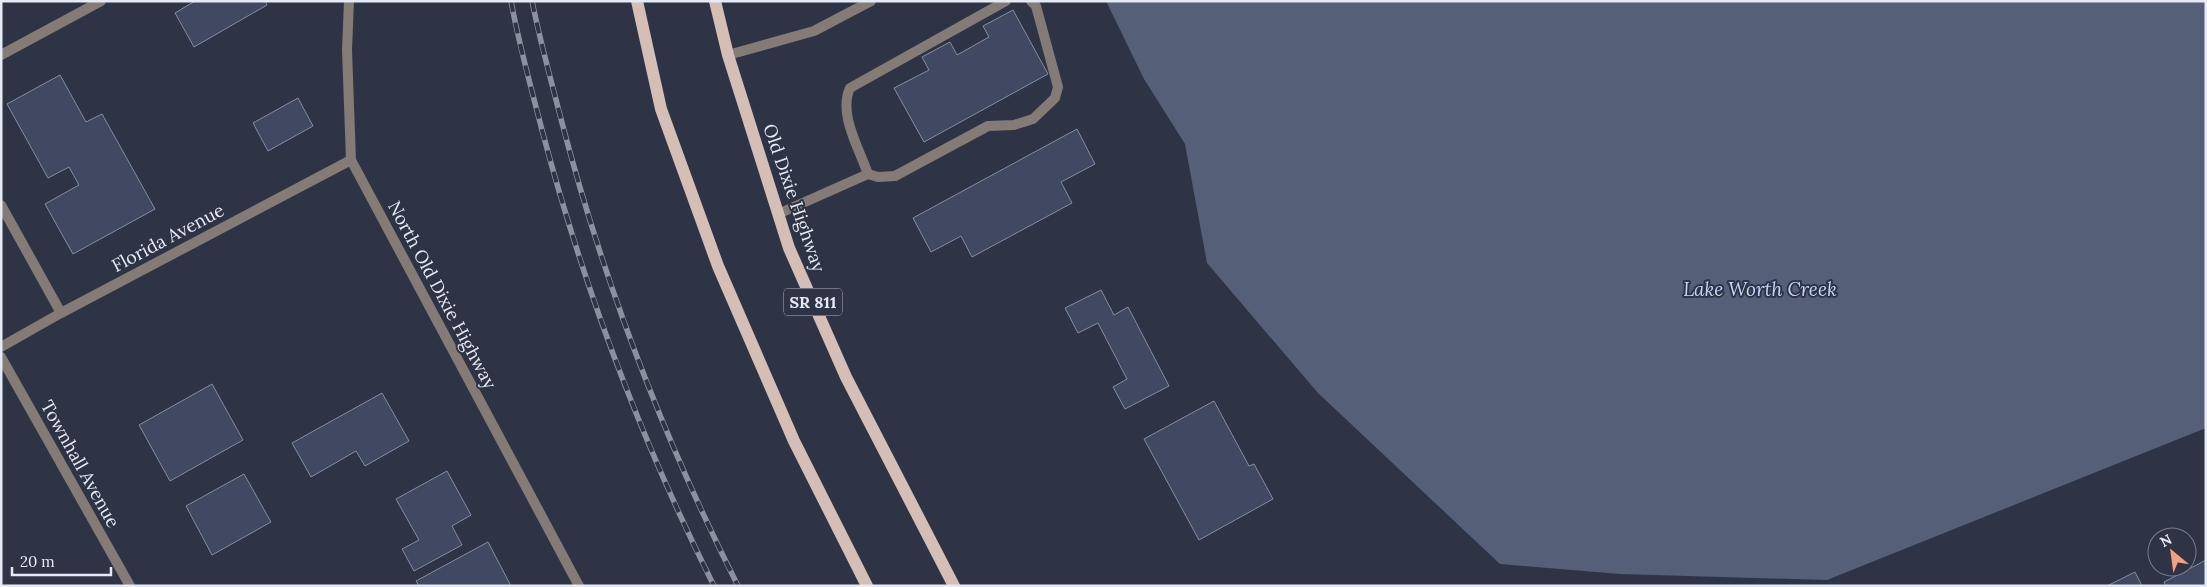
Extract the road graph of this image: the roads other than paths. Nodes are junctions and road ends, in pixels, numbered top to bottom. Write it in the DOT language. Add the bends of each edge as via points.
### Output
graph roads {
  1 [pos="102,1"];
  2 [pos="349,1"];
  3 [pos="636,1"];
  4 [pos="715,1"];
  5 [pos="870,1"];
  6 [pos="1006,1"];
  7 [pos="1031,1"];
  8 [pos="1,55"];
  9 [pos="728,56"];
  10 [pos="352,160"];
  11 [pos="868,174"];
  12 [pos="1,205"];
  13 [pos="778,214"];
  14 [pos="61,313"];
  15 [pos="1,347"];
  16 [pos="1,357"];
  17 [pos="130,586"];
  18 [pos="579,586"];
  19 [pos="867,586"];
  20 [pos="954,586"];
  1 -- 8 [label="street"];
  2 -- 10 [label="street, North Old Dixie Highway" via="347,50"];
  3 -- 19 [label="main road" via="661,109 718,266 794,441"];
  4 -- 9 [label="main road, Old Dixie Highway / SR 811"];
  5 -- 9 [label="street" via="814,31"];
  6 -- 11 [label="street" via="850,88 845,98 846,111"];
  7 -- 11 [label="street" via="1036,6 1058,87 1055,98 1033,119 1014,125 988,126 895,176"];
  9 -- 13 [label="main road, Old Dixie Highway / SR 811"];
  10 -- 14 [label="street, Florida Avenue"];
  10 -- 18 [label="street, North Old Dixie Highway"];
  11 -- 13 [label="street"];
  12 -- 14 [label="street"];
  13 -- 20 [label="main road, Old Dixie Highway / SR 811" via="789,248 846,376"];
  14 -- 15 [label="street, Florida Avenue"];
  16 -- 17 [label="street, Townhall Avenue"];
}
